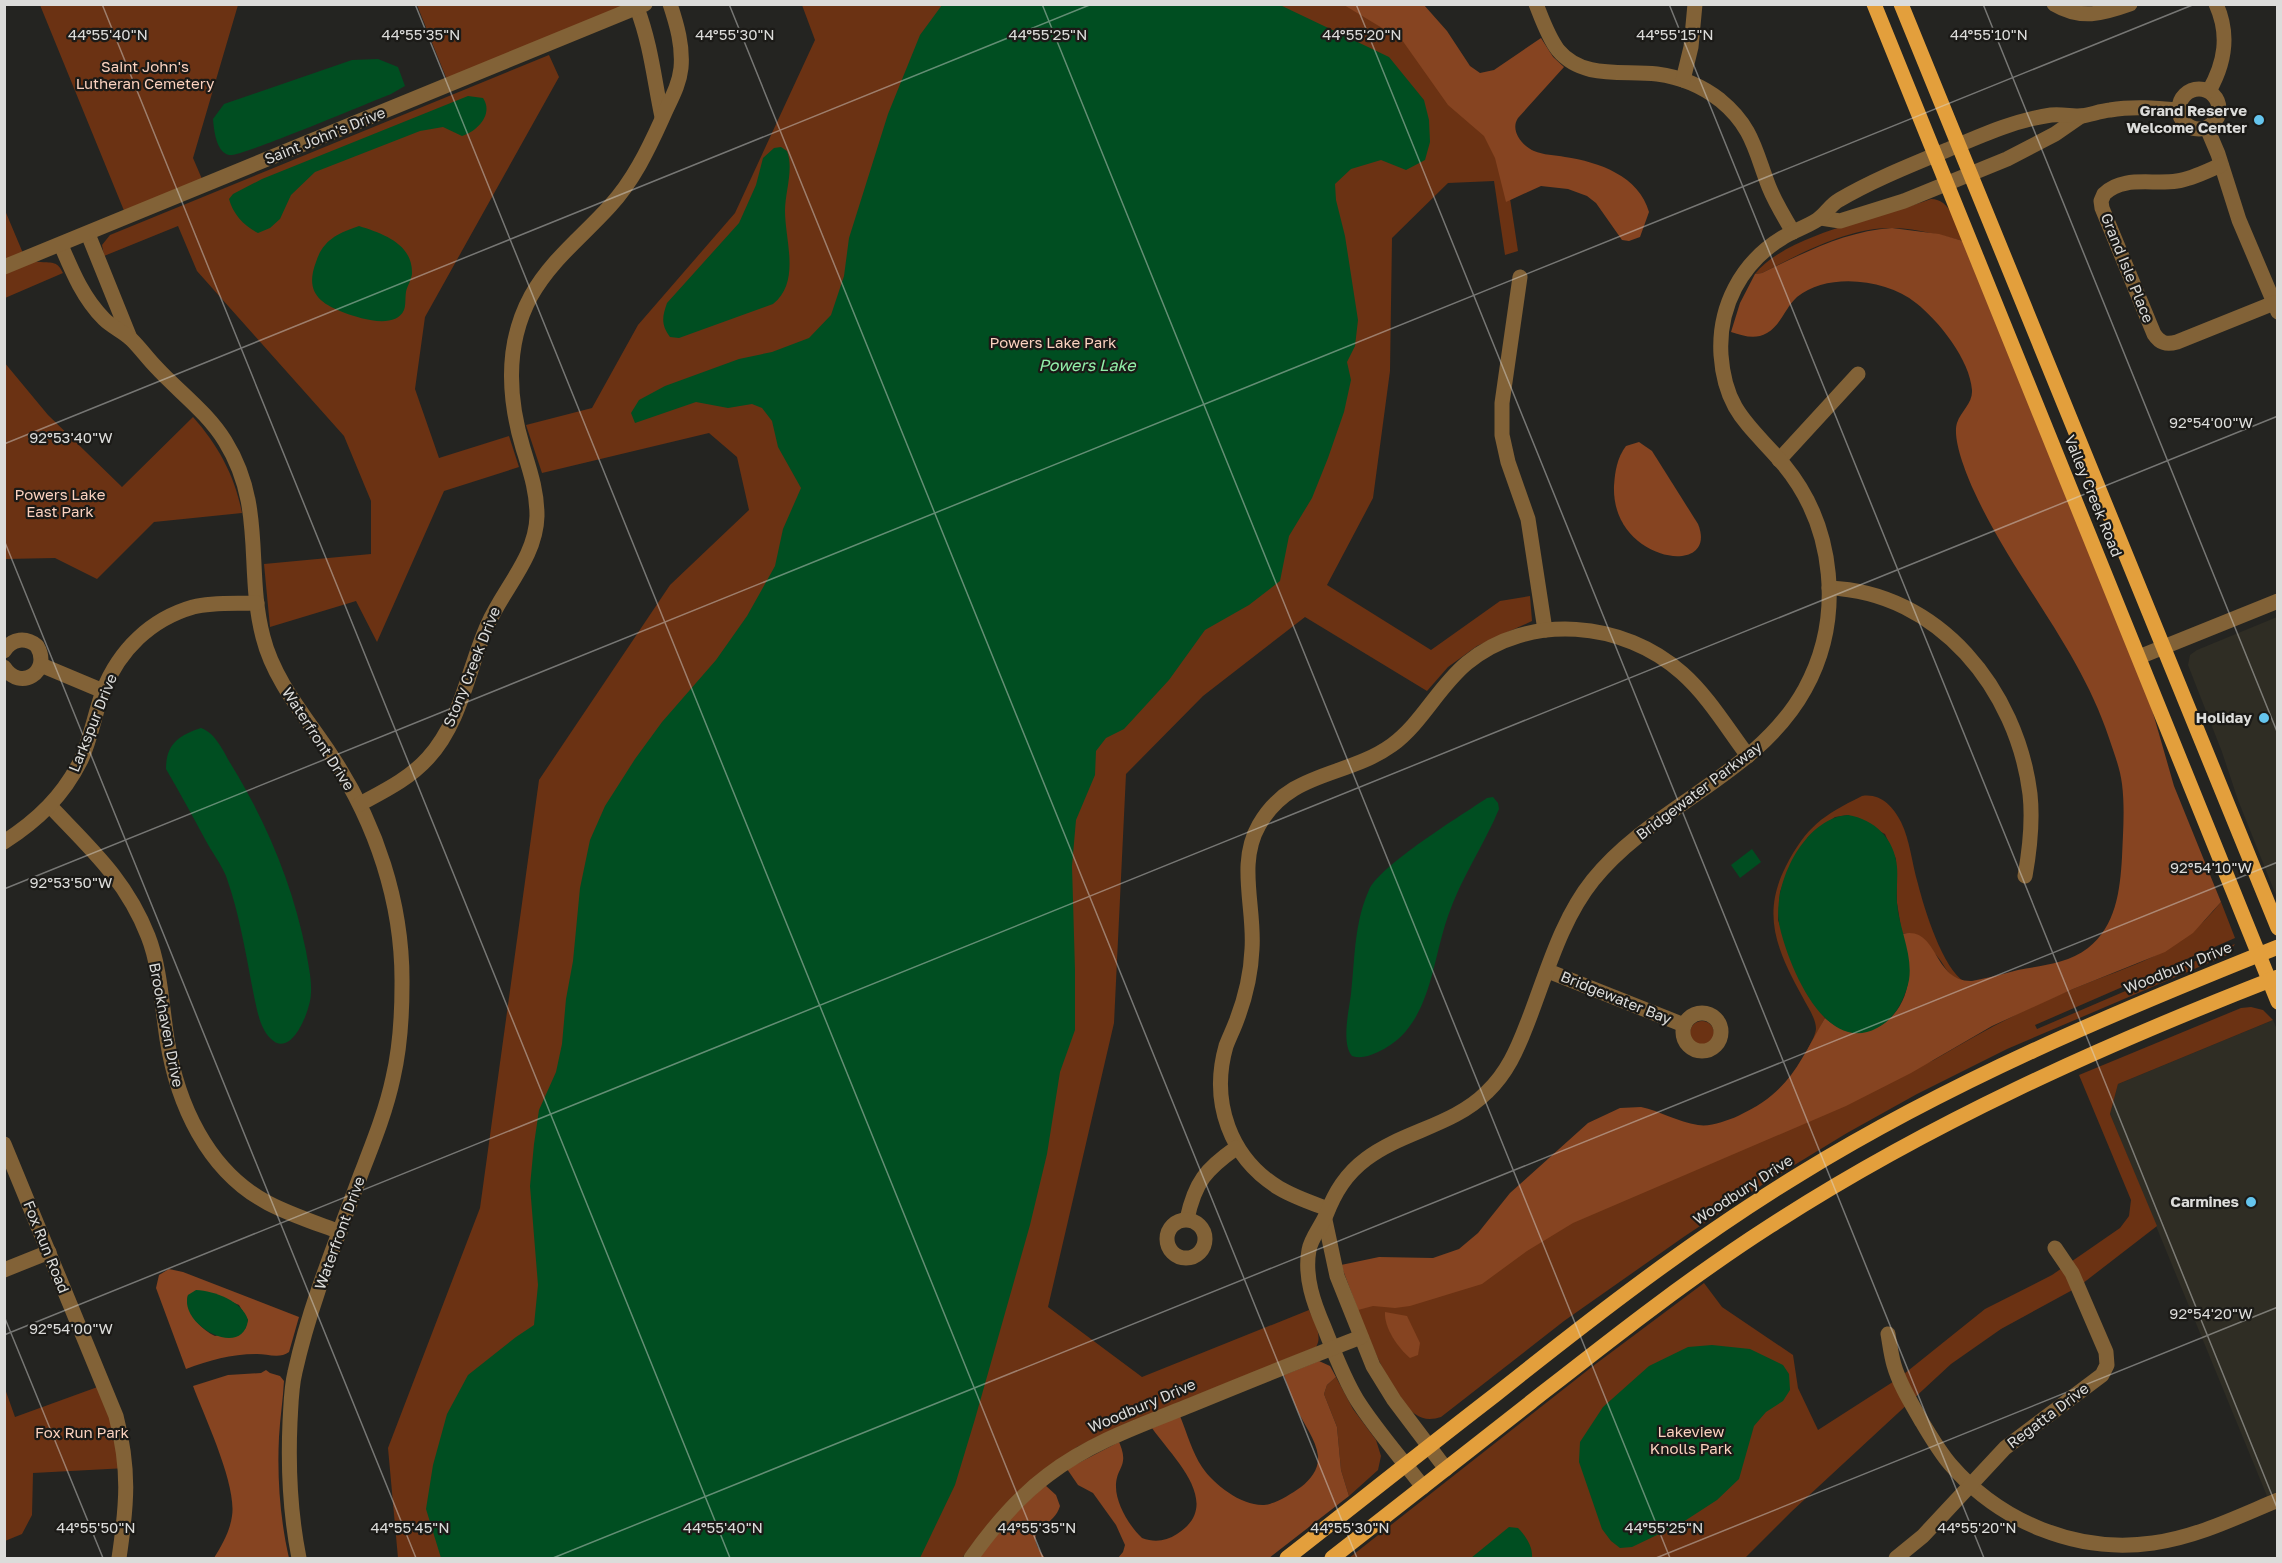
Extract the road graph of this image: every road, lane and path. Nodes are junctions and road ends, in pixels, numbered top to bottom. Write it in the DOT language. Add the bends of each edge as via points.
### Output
graph roads {
  1 [pos="670,4"];
  2 [pos="1536,4"];
  3 [pos="1695,4"];
  4 [pos="1874,4"];
  5 [pos="1901,4"];
  6 [pos="2054,4"];
  7 [pos="2130,4"];
  8 [pos="2216,4"];
  9 [pos="641,6"];
  10 [pos="1683,80"];
  11 [pos="2209,91"];
  12 [pos="2179,110"];
  13 [pos="2081,116"];
  14 [pos="662,117"];
  15 [pos="2207,128"];
  16 [pos="1958,146"];
  17 [pos="1935,155"];
  18 [pos="2221,165"];
  19 [pos="1970,174"];
  20 [pos="1946,184"];
  21 [pos="1821,218"];
  22 [pos="1793,232"];
  23 [pos="88,234"];
  24 [pos="61,244"];
  25 [pos="4,267"];
  26 [pos="1520,277"];
  27 [pos="2276,308"];
  28 [pos="130,338"];
  29 [pos="1858,374"];
  30 [pos="1779,460"];
  31 [pos="1830,588"];
  32 [pos="2277,601"];
  33 [pos="257,603"];
  34 [pos="1545,630"];
  35 [pos="2164,648"];
  36 [pos="4,651"];
  37 [pos="2139,657"];
  38 [pos="41,665"];
  39 [pos="4,667"];
  40 [pos="103,691"];
  41 [pos="1748,756"];
  42 [pos="360,804"];
  43 [pos="51,807"];
  44 [pos="4,842"];
  45 [pos="2025,876"];
  46 [pos="2277,928"];
  47 [pos="2277,947"];
  48 [pos="2259,955"];
  49 [pos="1548,971"];
  50 [pos="2273,979"];
  51 [pos="2277,1002"];
  52 [pos="1684,1025"];
  53 [pos="4,1144"];
  54 [pos="1236,1148"];
  55 [pos="1326,1215"];
  56 [pos="1187,1219"];
  57 [pos="340,1232"];
  58 [pos="2055,1248"];
  59 [pos="49,1252"];
  60 [pos="4,1270"];
  61 [pos="1888,1334"];
  62 [pos="1361,1337"];
  63 [pos="1332,1348"];
  64 [pos="1429,1446"];
  65 [pos="1406,1465"];
  66 [pos="1446,1469"];
  67 [pos="1970,1484"];
  68 [pos="1423,1487"];
  69 [pos="2277,1500"];
  70 [pos="119,1558"];
  71 [pos="299,1558"];
  72 [pos="970,1558"];
  73 [pos="1287,1558"];
  74 [pos="1332,1558"];
  75 [pos="1896,1558"];
  1 -- 14 [label="street, Stony Creek Drive" via="681,45 681,68 678,86"];
  2 -- 10 [label="street" via="1557,48 1581,67"];
  3 -- 10 [label="street"];
  4 -- 17 [label="main road, Valley Creek Road"];
  5 -- 16 [label="main road, Valley Creek Road"];
  6 -- 7 [label="street" via="2065,11 2090,16"];
  8 -- 11 [label="street" via="2224,26 2225,46 2220,71"];
  9 -- 14 [label="street"];
  9 -- 23 [label="street, Saint John's Drive"];
  10 -- 22 [label="street" via="1718,98 1741,122 1754,142 1771,192"];
  11 -- 12 [label="street" via="2188,92"];
  11 -- 15 [label="street" via="2220,108 2216,122"];
  12 -- 13 [label="street" via="2132,107"];
  12 -- 15 [label="street" via="2188,126"];
  13 -- 16 [label="street, Bridgewater Parkway" via="2034,119"];
  13 -- 19 [label="street, Bridgewater Parkway" via="2055,134"];
  14 -- 42 [label="street, Stony Creek Drive" via="628,183 541,278 521,318 510,384 536,497 534,539 488,623 454,720 442,740 409,776"];
  15 -- 18 [label="street"];
  16 -- 17 [label="street, Bridgewater Parkway"];
  16 -- 19 [label="main road, Valley Creek Road"];
  17 -- 20 [label="main road, Valley Creek Road"];
  17 -- 21 [label="street, Bridgewater Parkway" via="1833,203"];
  18 -- 27 [label="street" via="2236,214"];
  18 -- 27 [label="street, Grand Isle Place" via="2176,181 2119,185 2104,194 2102,208 2158,340 2177,342"];
  19 -- 20 [label="street, Bridgewater Parkway"];
  19 -- 35 [label="main road, Valley Creek Road"];
  20 -- 21 [label="street, Bridgewater Parkway" via="1840,221"];
  20 -- 37 [label="main road, Valley Creek Road"];
  21 -- 22 [label="street, Bridgewater Parkway"];
  22 -- 30 [label="street, Bridgewater Parkway" via="1762,252 1745,272 1728,306 1721,342 1724,377 1733,402 1752,432"];
  23 -- 24 [label="street, Saint John's Drive"];
  23 -- 28 [label="street, Waterfront Drive"];
  24 -- 25 [label="street, Saint John's Drive"];
  24 -- 28 [label="street, Waterfront Drive" via="86,297 104,320"];
  26 -- 34 [label="street" via="1502,403 1502,435 1528,519"];
  28 -- 33 [label="street, Waterfront Drive" via="213,424 237,462 252,512"];
  29 -- 30 [label="street"];
  30 -- 31 [label="street, Bridgewater Parkway" via="1801,489 1817,522"];
  31 -- 41 [label="street, Bridgewater Parkway" via="1824,639 1811,678 1781,724"];
  31 -- 45 [label="street" via="1874,594 1914,611 1955,643 1986,679 2010,723 2026,770 2031,820"];
  32 -- 35 [label="street"];
  33 -- 40 [label="street, Larkspur Drive" via="194,607 166,618 142,633 125,652"];
  33 -- 42 [label="street, Waterfront Drive" via="262,637 278,677"];
  34 -- 41 [label="street" via="1608,634 1654,653 1697,688"];
  34 -- 54 [label="street" via="1484,650 1451,678 1393,744 1370,759 1299,784 1269,809 1258,826 1247,862 1253,926 1249,975 1221,1068 1221,1106"];
  35 -- 37 [label="street"];
  35 -- 46 [label="main road, Valley Creek Road"];
  36 -- 38 [label="street" via="12,642 32,642 40,652"];
  37 -- 48 [label="main road, Valley Creek Road"];
  38 -- 39 [label="street" via="33,675 22,678"];
  38 -- 40 [label="street"];
  40 -- 43 [label="street, Larkspur Drive" via="81,759"];
  41 -- 49 [label="street, Bridgewater Parkway" via="1601,870 1575,906"];
  42 -- 57 [label="street, Waterfront Drive" via="378,845 394,906 400,943 401,1016 393,1079 382,1119"];
  43 -- 44 [label="street, Larkspur Drive"];
  43 -- 57 [label="street, Brookhaven Drive" via="110,868 139,914 150,939 181,1099 214,1157 267,1203"];
  47 -- 48 [label="main road, Woodbury Drive"];
  48 -- 50 [label="main road, Valley Creek Road"];
  48 -- 64 [label="main road, Woodbury Drive" via="2019,1056 1825,1159 1658,1268"];
  49 -- 52 [label="street, Bridgewater Bay"];
  49 -- 55 [label="street, Bridgewater Parkway" via="1513,1058 1492,1087 1461,1113 1367,1158 1342,1183"];
  50 -- 51 [label="main road, Valley Creek Road"];
  50 -- 66 [label="main road" via="2018,1087 1834,1186 1660,1302"];
  53 -- 59 [label="street, Fox Run Road"];
  54 -- 55 [label="street" via="1262,1176"];
  54 -- 56 [label="street" via="1214,1163 1203,1177"];
  55 -- 62 [label="street" via="1335,1270"];
  55 -- 63 [label="street, Bridgewater Parkway" via="1310,1244 1309,1274 1314,1302"];
  57 -- 71 [label="street, Waterfront Drive" via="314,1301 294,1376 289,1469 292,1523"];
  58 -- 67 [label="street, Regatta Drive" via="2072,1273 2106,1353 2106,1365 2102,1375 2005,1448"];
  59 -- 60 [label="street"];
  59 -- 70 [label="street, Fox Run Road" via="124,1444 127,1496"];
  61 -- 67 [label="street" via="1894,1366 1906,1395 1937,1446"];
  62 -- 63 [label="street, Woodbury Drive"];
  62 -- 64 [label="street" via="1386,1389"];
  63 -- 65 [label="street, Bridgewater Parkway" via="1359,1403"];
  63 -- 72 [label="street, Woodbury Drive" via="1120,1433 1081,1453 1021,1497"];
  64 -- 65 [label="main road, Woodbury Drive"];
  64 -- 66 [label="street"];
  65 -- 68 [label="street, Bridgewater Parkway"];
  65 -- 73 [label="main road, Woodbury Drive"];
  66 -- 68 [label="main road"];
  67 -- 69 [label="street" via="1995,1504 2040,1528 2071,1539 2116,1546 2178,1539"];
  67 -- 75 [label="street, Regatta Drive" via="1923,1536"];
  68 -- 74 [label="main road"];
}
